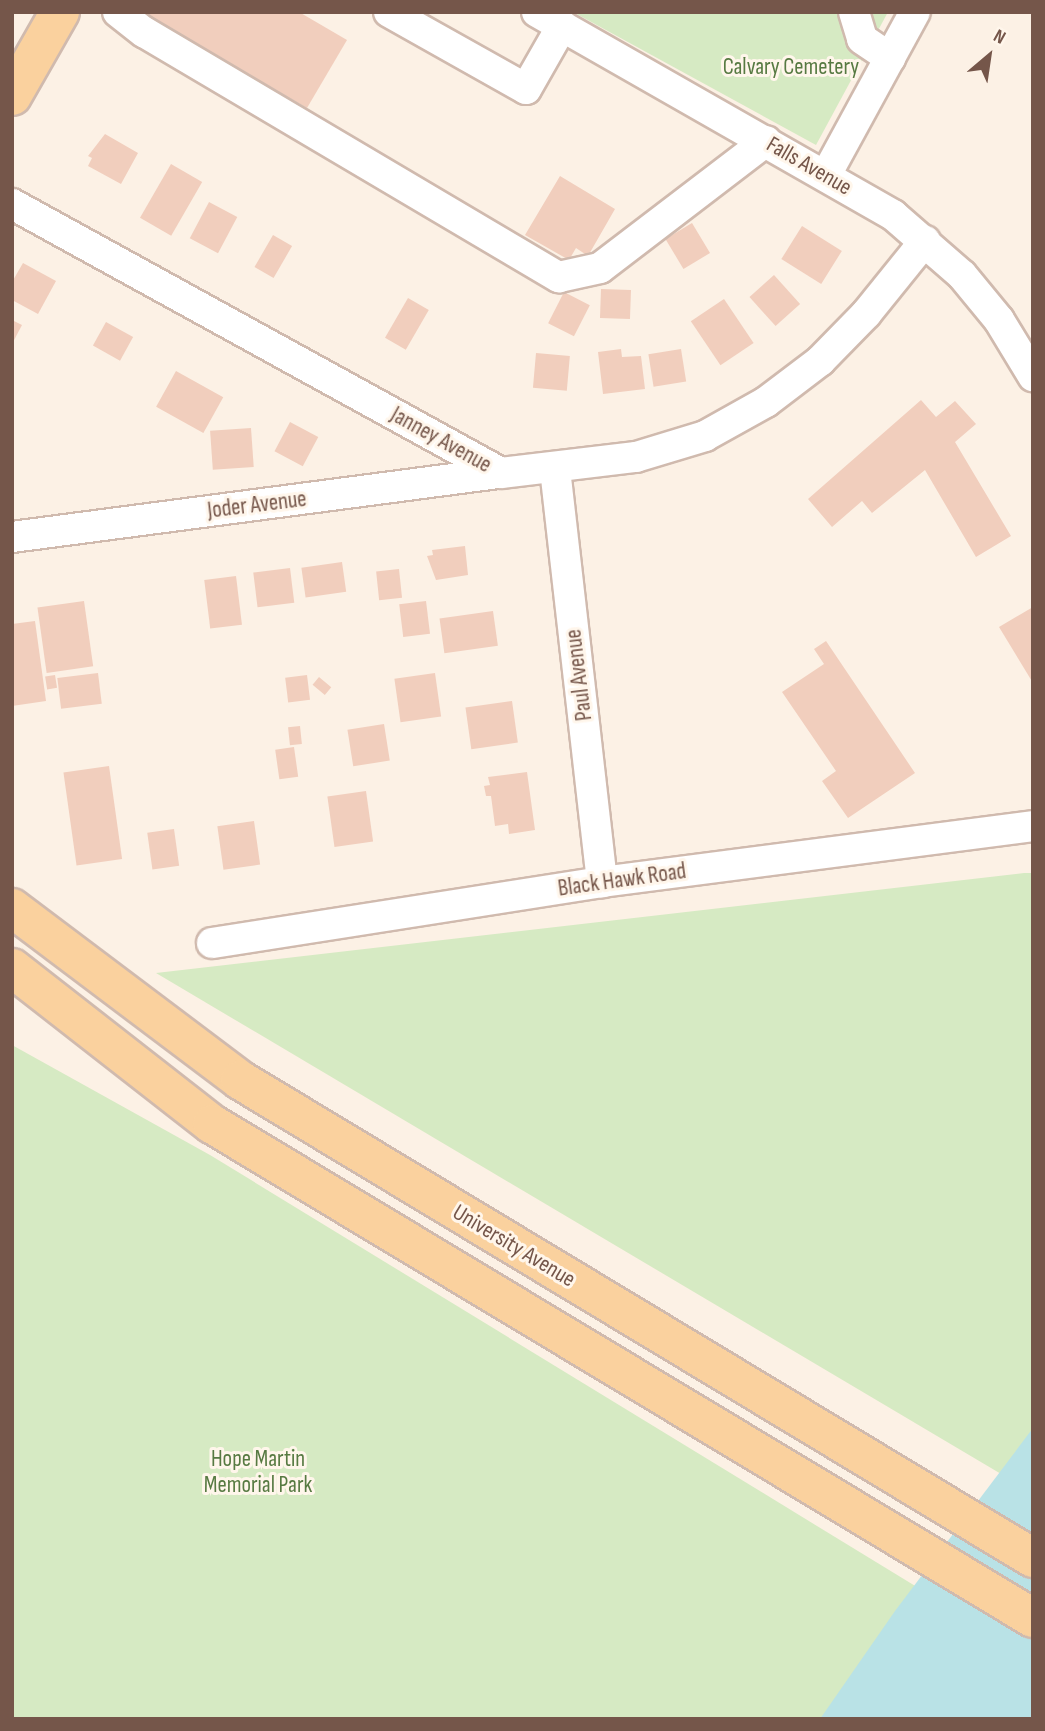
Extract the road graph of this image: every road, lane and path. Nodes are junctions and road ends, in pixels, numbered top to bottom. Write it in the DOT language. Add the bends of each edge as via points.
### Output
graph roads {
  1 [pos="60,12"];
  2 [pos="118,12"];
  3 [pos="389,12"];
  4 [pos="854,12"];
  5 [pos="915,12"];
  6 [pos="549,19"];
  7 [pos="890,58"];
  8 [pos="12,96"];
  9 [pos="766,141"];
  10 [pos="826,175"];
  11 [pos="12,204"];
  12 [pos="925,241"];
  13 [pos="1033,376"];
  14 [pos="555,469"];
  15 [pos="501,472"];
  16 [pos="12,537"];
  17 [pos="1033,826"];
  18 [pos="602,882"];
  19 [pos="12,908"];
  20 [pos="212,943"];
  21 [pos="12,968"];
  22 [pos="1033,1558"];
  23 [pos="1033,1618"];
  1 -- 8 [label="main road"];
  2 -- 9 [label="street" via="144,32 559,276 600,268"];
  3 -- 6 [label="street" via="526,89"];
  4 -- 7 [label="street" via="862,39"];
  5 -- 7 [label="street"];
  6 -- 9 [label="street, Falls Avenue"];
  7 -- 10 [label="street"];
  9 -- 10 [label="street, Falls Avenue"];
  10 -- 12 [label="street, Falls Avenue"];
  11 -- 15 [label="street, Janney Avenue"];
  12 -- 13 [label="street, Falls Avenue" via="962,275 999,320"];
  12 -- 14 [label="street, Janney Avenue" via="866,314 820,361 766,402 705,436 636,457"];
  14 -- 15 [label="street, Janney Avenue"];
  14 -- 18 [label="street, Paul Avenue"];
  15 -- 16 [label="street, Joder Avenue"];
  17 -- 18 [label="street, Black Hawk Road"];
  18 -- 20 [label="street, Black Hawk Road"];
  19 -- 22 [label="main road, University Avenue" via="240,1080"];
  21 -- 23 [label="main road" via="212,1124"];
}
